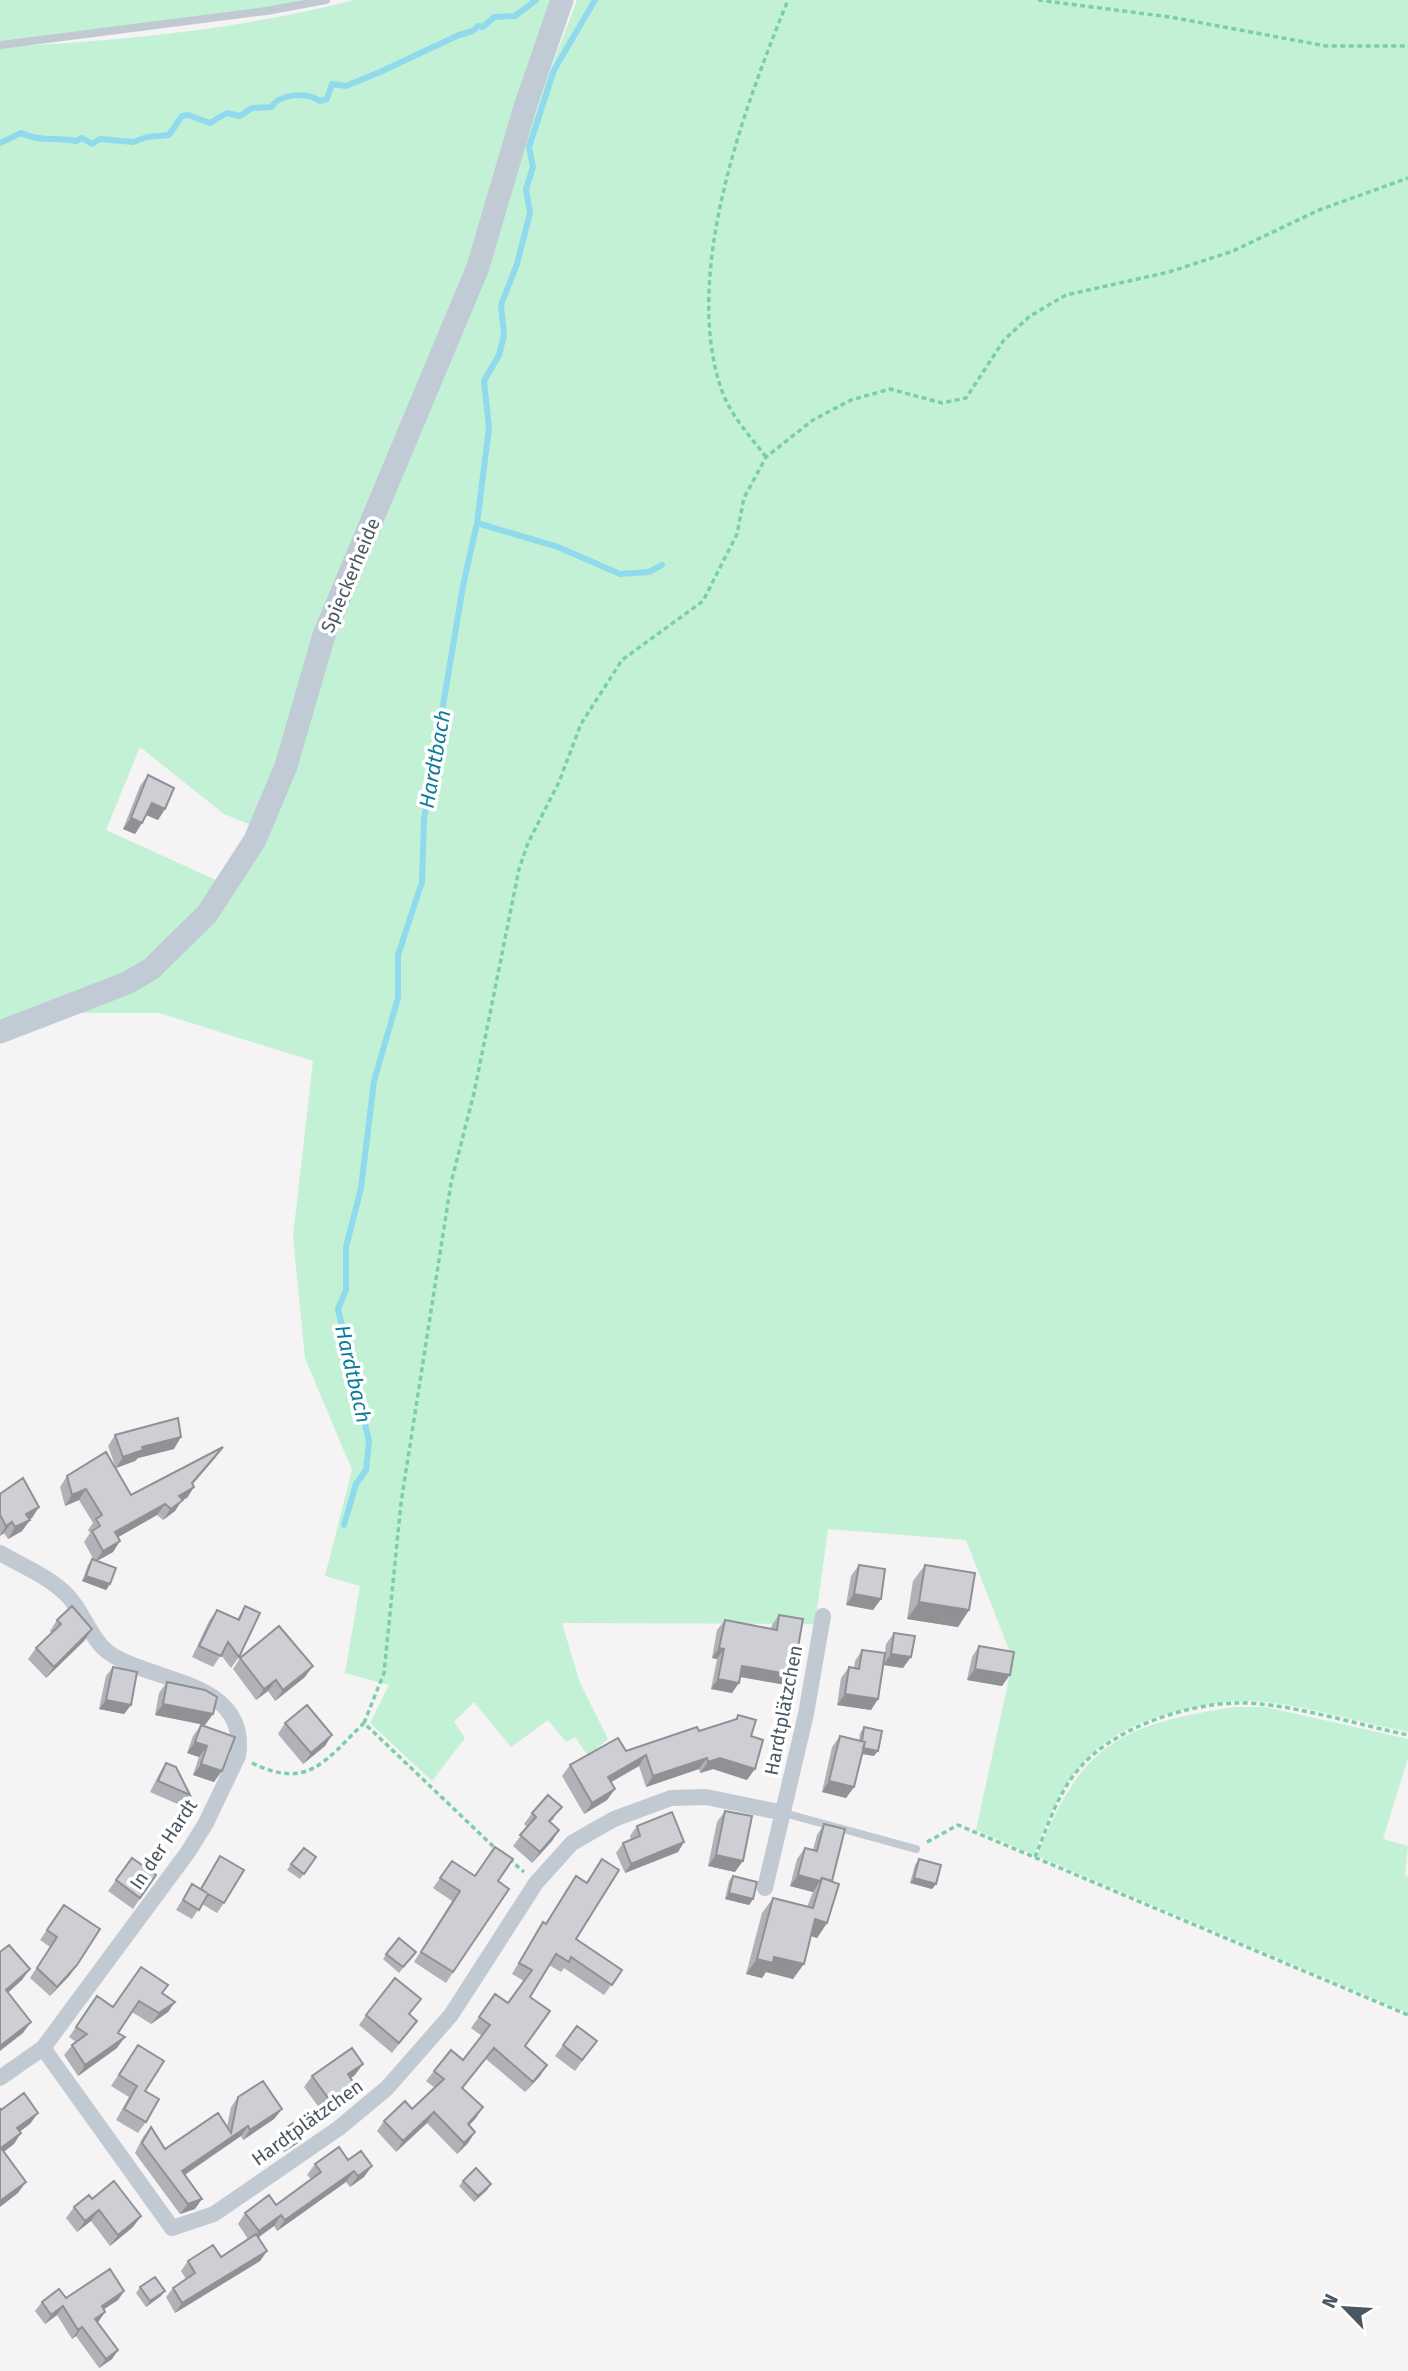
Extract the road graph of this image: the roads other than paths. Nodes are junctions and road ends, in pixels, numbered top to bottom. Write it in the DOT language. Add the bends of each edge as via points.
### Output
graph roads {
  1 [pos="326,0"];
  2 [pos="562,0"];
  3 [pos="0,45"];
  4 [pos="0,1032"];
  5 [pos="0,1553"];
  6 [pos="823,1616"];
  7 [pos="784,1813"];
  8 [pos="916,1849"];
  9 [pos="765,1888"];
  10 [pos="43,2048"];
  11 [pos="0,2078"];
  1 -- 3 [label="lane"];
  2 -- 4 [label="main road, Spieckerheide" via="478,267 324,635 286,766 255,840 207,914 151,969 118,987"];
  5 -- 10 [label="street, In der Hardt" via="67,1596 107,1651 211,1695 230,1717 237,1734 238,1756 206,1824"];
  6 -- 7 [label="street, Hardtplätzchen"];
  7 -- 8 [label="lane"];
  7 -- 9 [label="street, Hardtplätzchen"];
  7 -- 10 [label="street, Hardtplätzchen" via="706,1797 671,1798 614,1819 572,1843 536,1883 450,2015 387,2088 339,2129 214,2214 172,2228"];
  10 -- 11 [label="street"];
}
